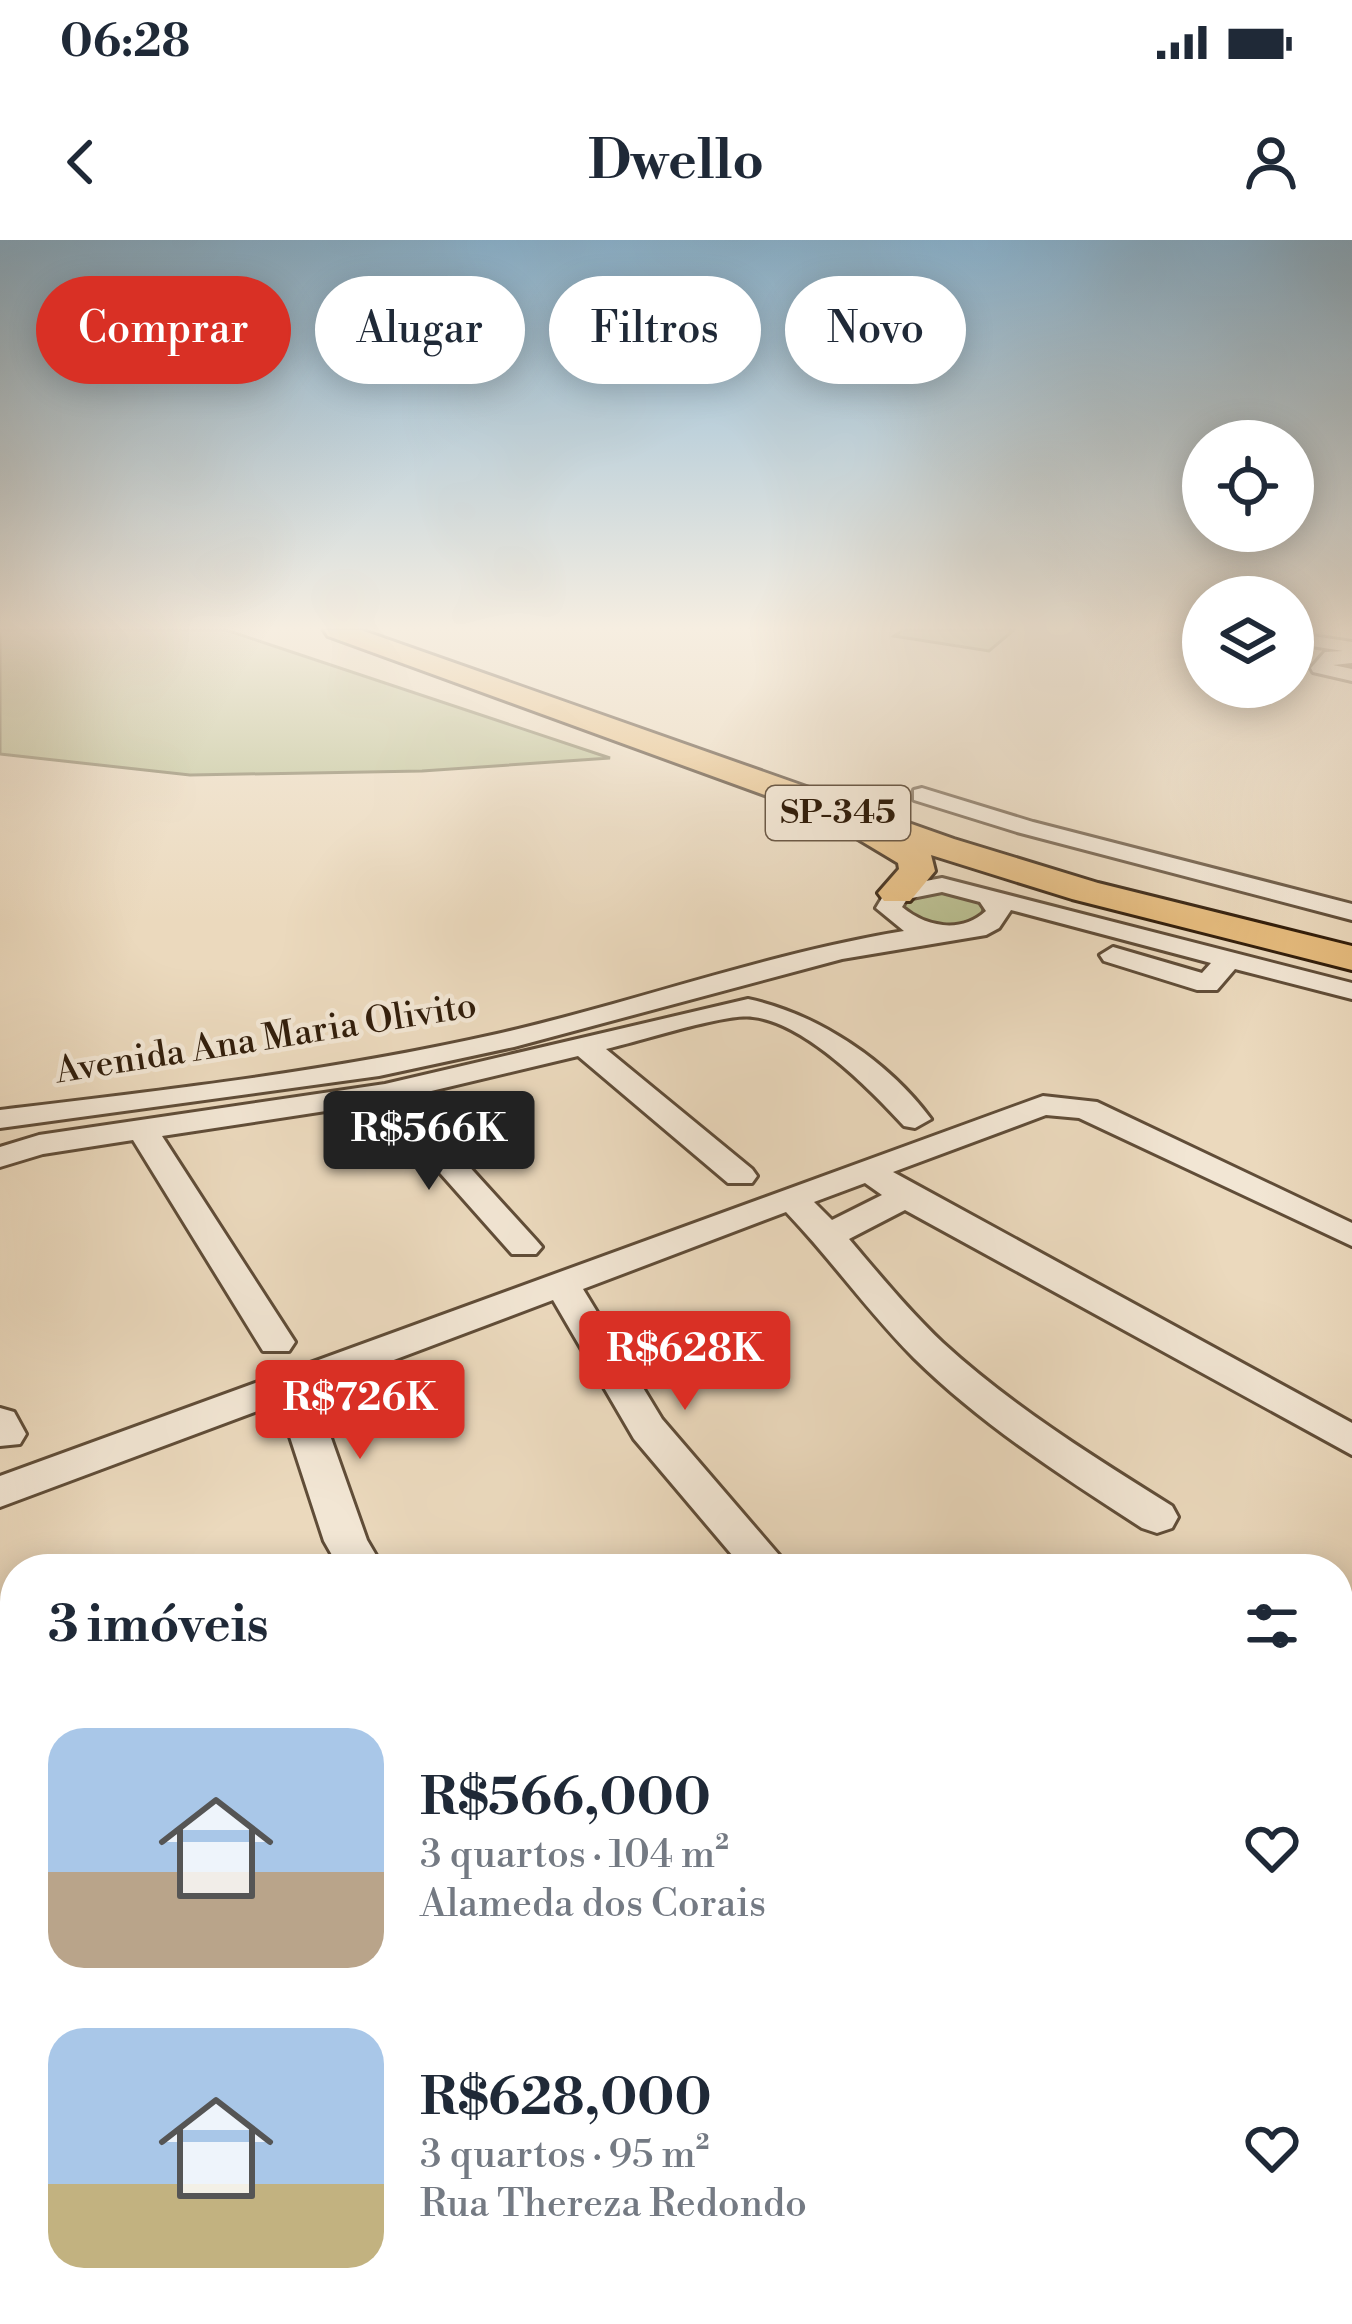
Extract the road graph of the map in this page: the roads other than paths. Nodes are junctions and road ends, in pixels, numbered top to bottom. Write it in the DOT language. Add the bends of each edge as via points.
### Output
graph roads {
  1 [pos="604,727"];
  2 [pos="646,727"];
  3 [pos="922,795"];
  4 [pos="791,796"];
  5 [pos="1140,888"];
  6 [pos="893,901"];
  7 [pos="992,909"];
  8 [pos="1352,912"];
  9 [pos="1352,926"];
  10 [pos="956,932"];
  11 [pos="1352,941"];
  12 [pos="821,955"];
  13 [pos="1352,958"];
  14 [pos="1352,991"];
  15 [pos="584,1046"];
  16 [pos="385,1093"];
  17 [pos="0,1119"];
  18 [pos="915,1119"];
  19 [pos="144,1132"];
  20 [pos="0,1157"];
  21 [pos="870,1171"];
  22 [pos="740,1176"];
  23 [pos="905,1196"];
  24 [pos="790,1198"];
  25 [pos="830,1235"];
  26 [pos="1352,1236"];
  27 [pos="524,1247"];
  28 [pos="563,1286"];
  29 [pos="276,1342"];
  30 [pos="293,1385"];
  31 [pos="1352,1441"];
  32 [pos="0,1492"];
  33 [pos="1157,1517"];
  34 [pos="353,1554"];
  35 [pos="756,1554"];
  1 -- 4 [label="highway, SP-345"];
  2 -- 5 [label="highway, SP-345" via="879,810"];
  3 -- 8 [label="street"];
  4 -- 6 [label="highway" via="907,850 917,872"];
  4 -- 13 [label="highway, SP-345" via="1085,891"];
  5 -- 9 [label="highway"];
  5 -- 11 [label="highway, SP-345"];
  6 -- 7 [label="street" via="943,885"];
  6 -- 10 [label="street" via="904,923"];
  6 -- 12 [label="street, Avenida Ana Maria Olivito" via="868,932"];
  7 -- 10 [label="street, Avenida Ana Maria Olivito"];
  7 -- 14 [label="street" via="1124,933 1094,950 1207,984 1227,962"];
  10 -- 12 [label="street, Avenida Ana Maria Olivito"];
  12 -- 17 [label="street, Avenida Ana Maria Olivito" via="373,1069"];
  15 -- 16 [label="street, Avenida Ana Maria Olivito"];
  15 -- 18 [label="street, Avenida Ana Maria Olivito" via="721,1010 769,1009 887,1089"];
  15 -- 22 [label="street"];
  16 -- 19 [label="street, Avenida Ana Maria Olivito"];
  16 -- 27 [label="street"];
  19 -- 20 [label="street, Avenida Ana Maria Olivito"];
  19 -- 29 [label="street"];
  21 -- 23 [label="street"];
  21 -- 24 [label="street"];
  21 -- 26 [label="street" via="1043,1105 1086,1109"];
  23 -- 25 [label="street"];
  23 -- 31 [label="street"];
  24 -- 25 [label="street"];
  24 -- 28 [label="street"];
  25 -- 33 [label="street" via="923,1346 1014,1426"];
  28 -- 30 [label="street"];
  28 -- 35 [label="street" via="649,1429"];
  30 -- 32 [label="street"];
  30 -- 34 [label="street"];
}
